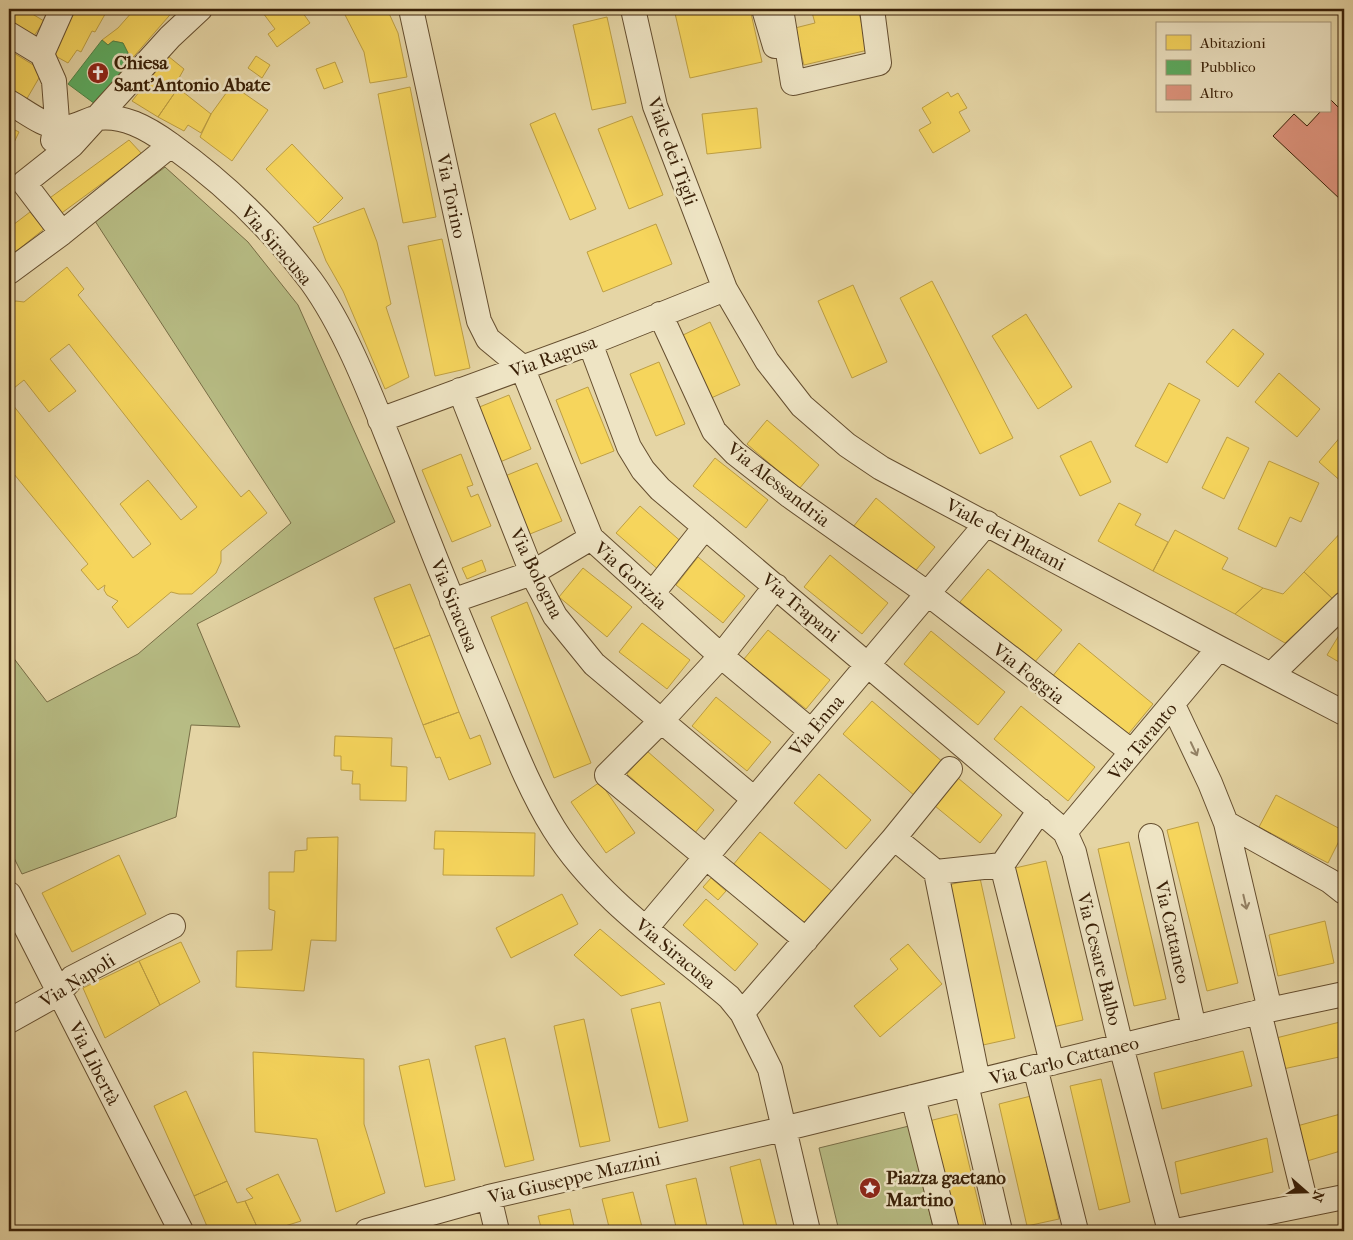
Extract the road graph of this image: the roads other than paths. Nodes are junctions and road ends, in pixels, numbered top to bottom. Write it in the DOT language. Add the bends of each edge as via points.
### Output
graph roads {
  1 [pos="200,9"];
  2 [pos="412,9"];
  3 [pos="632,9"];
  4 [pos="764,9"];
  5 [pos="781,9"];
  6 [pos="872,9"];
  7 [pos="54,12"];
  8 [pos="9,34"];
  9 [pos="42,54"];
  10 [pos="793,83"];
  11 [pos="9,102"];
  12 [pos="96,118"];
  13 [pos="62,133"];
  14 [pos="172,145"];
  15 [pos="13,192"];
  16 [pos="62,233"];
  17 [pos="9,272"];
  18 [pos="725,289"];
  19 [pos="660,314"];
  20 [pos="590,343"];
  21 [pos="522,367"];
  22 [pos="460,390"];
  23 [pos="380,420"];
  24 [pos="987,523"];
  25 [pos="705,526"];
  26 [pos="591,538"];
  27 [pos="532,573"];
  28 [pos="776,586"];
  29 [pos="927,593"];
  30 [pos="652,594"];
  31 [pos="452,601"];
  32 [pos="1344,604"];
  33 [pos="1219,648"];
  34 [pos="721,656"];
  35 [pos="868,663"];
  36 [pos="1271,675"];
  37 [pos="1173,705"];
  38 [pos="1344,713"];
  39 [pos="661,721"];
  40 [pos="811,731"];
  41 [pos="1132,752"];
  42 [pos="950,770"];
  43 [pos="754,799"];
  44 [pos="1040,810"];
  45 [pos="1226,823"];
  46 [pos="1065,832"];
  47 [pos="1151,836"];
  48 [pos="894,838"];
  49 [pos="706,856"];
  50 [pos="1002,865"];
  51 [pos="936,872"];
  52 [pos="1344,892"];
  53 [pos="9,894"];
  54 [pos="173,926"];
  55 [pos="646,928"];
  56 [pos="806,940"];
  57 [pos="59,993"];
  58 [pos="1344,994"];
  59 [pos="1264,1011"];
  60 [pos="742,1013"];
  61 [pos="9,1022"];
  62 [pos="1194,1028"];
  63 [pos="1121,1046"];
  64 [pos="1044,1065"];
  65 [pos="972,1082"];
  66 [pos="913,1097"];
  67 [pos="783,1129"];
  68 [pos="1344,1196"];
  69 [pos="489,1197"];
  70 [pos="1306,1204"];
  71 [pos="182,1231"];
  72 [pos="367,1231"];
  73 [pos="497,1231"];
  74 [pos="808,1231"];
  75 [pos="947,1231"];
  76 [pos="1000,1231"];
  77 [pos="1076,1231"];
  78 [pos="1170,1231"];
  79 [pos="1176,1231"];
  1 -- 12 [label="street"];
  2 -- 21 [label="street, Via Torino" via="479,321 488,340"];
  3 -- 18 [label="street, Viale dei Tigli" via="654,106"];
  4 -- 10 [label="street" via="783,70"];
  5 -- 10 [label="street"];
  6 -- 10 [label="street" via="879,63"];
  7 -- 9 [label="street"];
  8 -- 9 [label="street"];
  9 -- 13 [label="street" via="54,81"];
  11 -- 13 [label="street"];
  12 -- 13 [label="street"];
  12 -- 14 [label="street, Via Siracusa" via="120,119 142,126"];
  13 -- 15 [label="street"];
  14 -- 16 [label="street"];
  14 -- 23 [label="street, Via Siracusa" via="256,216 312,283 339,326"];
  15 -- 16 [label="street"];
  16 -- 17 [label="street"];
  18 -- 19 [label="street, Via Ragusa"];
  18 -- 24 [label="street, Viale dei Platani" via="767,361 802,406 847,446 881,468"];
  19 -- 20 [label="street, Via Ragusa"];
  19 -- 29 [label="street, Via Alessandria" via="714,431 735,453"];
  20 -- 21 [label="street, Via Ragusa"];
  20 -- 25 [label="street, Via Trapani" via="629,447 643,470"];
  21 -- 22 [label="street, Via Ragusa"];
  21 -- 26 [label="street, Via Gorizia"];
  22 -- 23 [label="street, Via Ragusa"];
  22 -- 27 [label="street, Via Bologna"];
  23 -- 31 [label="street, Via Siracusa"];
  24 -- 29 [label="street, Via Enna"];
  24 -- 33 [label="street, Viale dei Platani"];
  25 -- 28 [label="street, Via Trapani"];
  25 -- 30 [label="street"];
  26 -- 27 [label="street"];
  26 -- 30 [label="street, Via Gorizia"];
  27 -- 31 [label="street"];
  27 -- 39 [label="street, Via Bologna" via="555,616 594,664"];
  28 -- 34 [label="street"];
  28 -- 35 [label="street, Via Trapani"];
  29 -- 35 [label="street, Via Enna"];
  29 -- 41 [label="street, Via Foggia"];
  30 -- 34 [label="street, Via Gorizia"];
  31 -- 55 [label="street, Via Siracusa" via="530,788 555,830 586,871"];
  32 -- 36 [label="street"];
  33 -- 36 [label="street, Viale dei Platani"];
  33 -- 37 [label="street, Via Taranto"];
  34 -- 39 [label="street"];
  34 -- 40 [label="street, Via Gorizia"];
  35 -- 40 [label="street, Via Enna"];
  35 -- 44 [label="street, Via Trapani"];
  36 -- 38 [label="street, Viale dei Platani"];
  37 -- 41 [label="street, Via Taranto"];
  37 -- 45 [label="street, one-way"];
  39 -- 43 [label="street, Via Bologna"];
  39 -- 49 [label="street" via="607,775"];
  40 -- 43 [label="street, Via Enna"];
  41 -- 46 [label="street, Via Taranto"];
  42 -- 48 [label="street"];
  43 -- 49 [label="street, Via Enna"];
  44 -- 46 [label="street, Via Trapani"];
  44 -- 50 [label="street"];
  45 -- 52 [label="street" via="1330,880"];
  45 -- 59 [label="street, one-way"];
  46 -- 63 [label="street, Via Cesare Balbo" via="1074,852"];
  47 -- 62 [label="street, Via Cattaneo"];
  48 -- 51 [label="street"];
  48 -- 56 [label="street"];
  49 -- 55 [label="street, Via Enna"];
  49 -- 56 [label="street"];
  50 -- 51 [label="street"];
  50 -- 64 [label="street"];
  51 -- 65 [label="street"];
  53 -- 57 [label="street, Via Libertà"];
  54 -- 57 [label="street, Via Napoli" via="72,978"];
  55 -- 60 [label="street, Via Siracusa" via="729,997"];
  56 -- 60 [label="street"];
  57 -- 61 [label="street, Via Napoli"];
  57 -- 71 [label="street, Via Libertà"];
  58 -- 59 [label="street, Via Carlo Cattaneo"];
  59 -- 62 [label="street, Via Carlo Cattaneo"];
  59 -- 70 [label="street"];
  60 -- 67 [label="street, Via Siracusa" via="770,1069"];
  62 -- 63 [label="street, Via Carlo Cattaneo"];
  63 -- 64 [label="street, Via Carlo Cattaneo"];
  63 -- 78 [label="street, Via Cesare Balbo"];
  64 -- 65 [label="street, Via Carlo Cattaneo"];
  64 -- 77 [label="street"];
  65 -- 66 [label="street, Via Carlo Cattaneo"];
  65 -- 76 [label="street"];
  66 -- 67 [label="street, Via Carlo Cattaneo"];
  66 -- 75 [label="street"];
  67 -- 69 [label="street, Via Giuseppe Mazzini"];
  67 -- 74 [label="street, Via Siracusa"];
  68 -- 70 [label="street"];
  69 -- 72 [label="street, Via Giuseppe Mazzini"];
  69 -- 73 [label="street"];
  70 -- 79 [label="street"];
}
